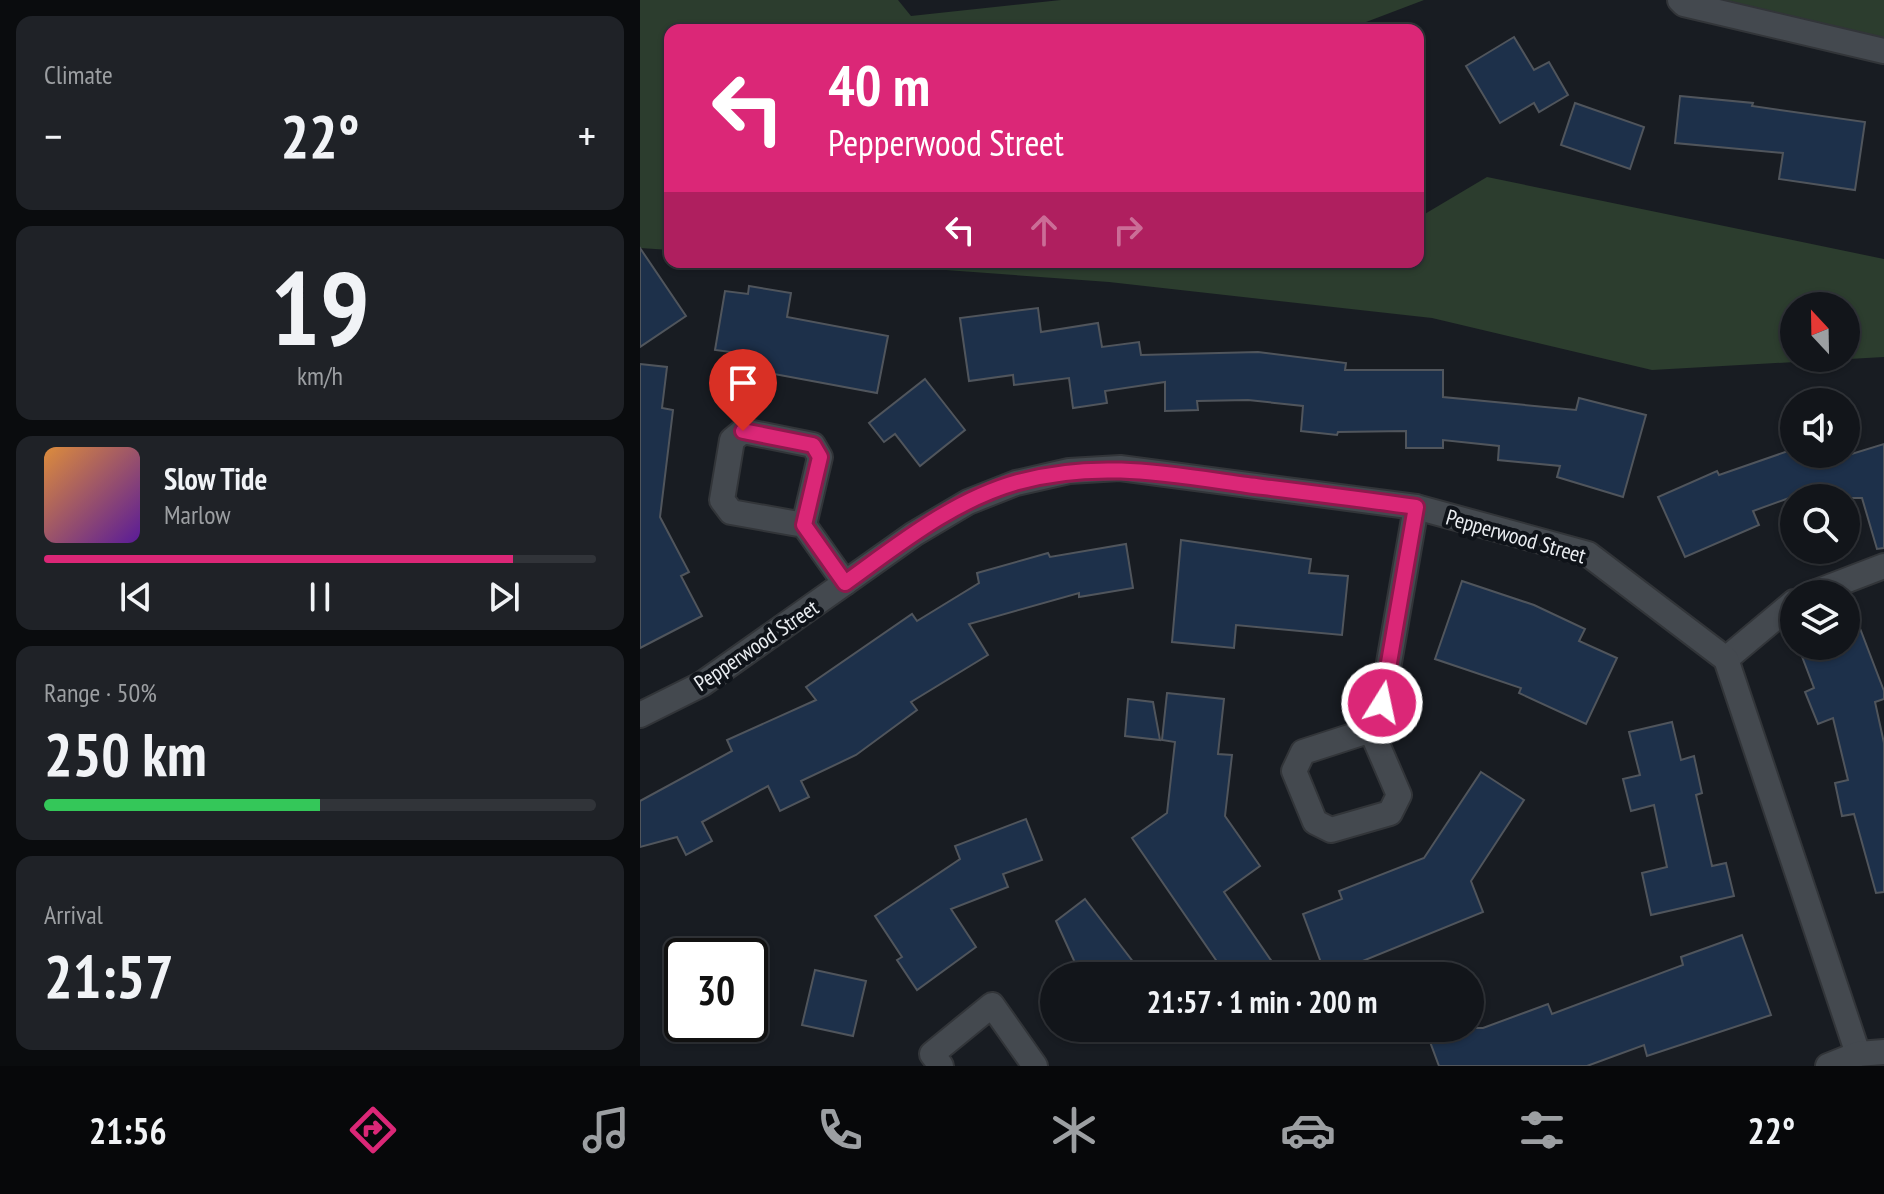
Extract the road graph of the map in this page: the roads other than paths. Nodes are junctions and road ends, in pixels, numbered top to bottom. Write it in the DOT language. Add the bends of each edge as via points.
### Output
graph roads {
  1 [pos="1680,0"];
  2 [pos="1884,51"];
  3 [pos="1416,507"];
  4 [pos="804,525"];
  5 [pos="1884,566"];
  6 [pos="1848,580"];
  7 [pos="845,583"];
  8 [pos="1780,614"];
  9 [pos="1726,659"];
  10 [pos="640,715"];
  11 [pos="1371,730"];
  12 [pos="1884,1052"];
  13 [pos="1858,1054"];
  14 [pos="941,1066"];
  15 [pos="1035,1066"];
  16 [pos="1828,1066"];
  1 -- 2 [label="street"];
  3 -- 7 [label="street, Pepperwood Street" via="1120,468 1069,471 1016,483 968,502"];
  3 -- 9 [label="street, Pepperwood Street" via="1588,554"];
  3 -- 11 [label="street" via="1382,703"];
  4 -- 4 [label="street" via="820,457 813,445 743,431 732,440 722,500 731,512"];
  4 -- 7 [label="street"];
  5 -- 6 [label="street"];
  7 -- 10 [label="street, Pepperwood Street" via="702,684"];
  8 -- 9 [label="street"];
  9 -- 13 [label="street"];
  11 -- 11 [label="street" via="1303,752 1294,771 1315,822 1331,830 1390,813 1399,795"];
  12 -- 13 [label="street"];
  13 -- 16 [label="street"];
  14 -- 15 [label="street" via="932,1054 992,1005"];
}
